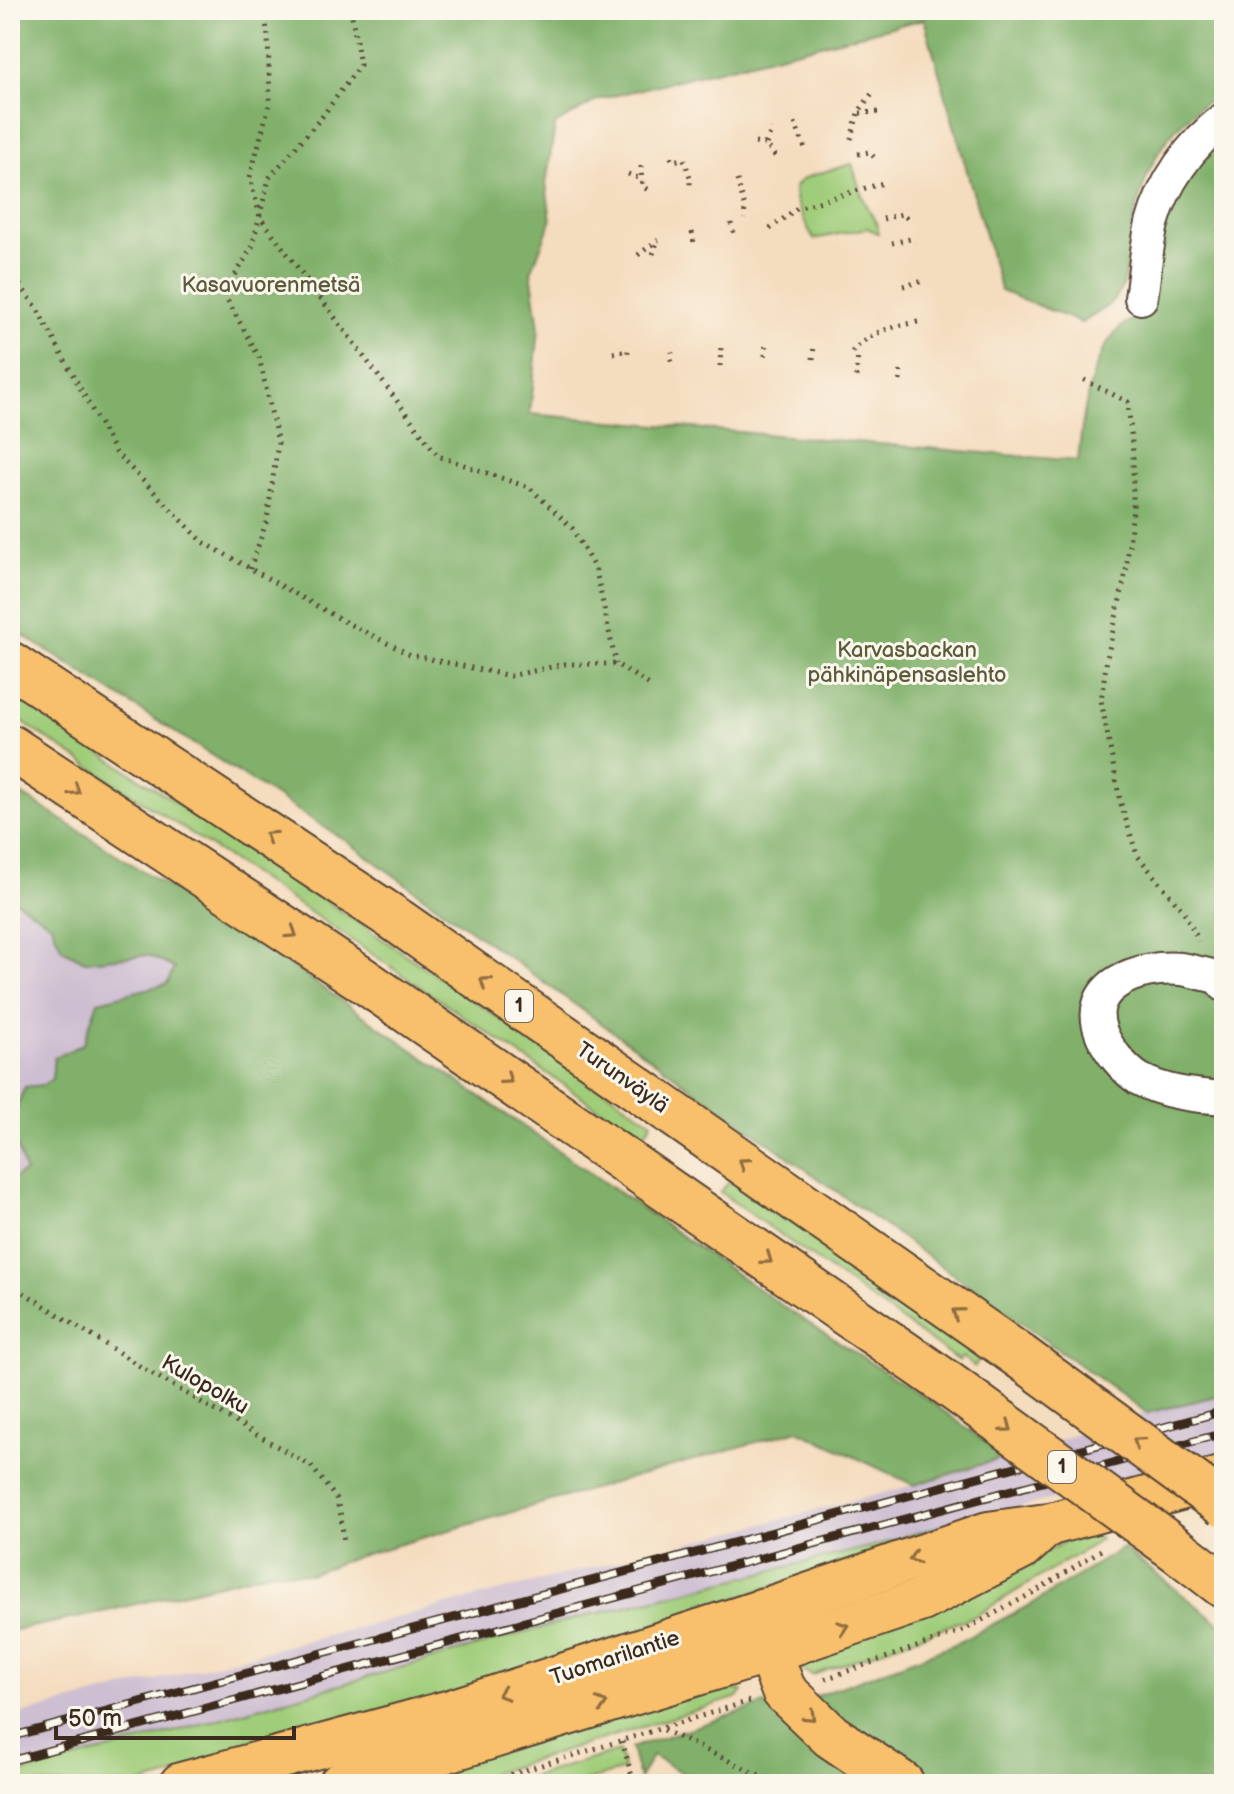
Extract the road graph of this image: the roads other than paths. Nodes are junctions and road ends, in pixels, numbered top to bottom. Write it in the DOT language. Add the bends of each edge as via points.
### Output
graph roads {
  1 [pos="1224,119"];
  2 [pos="1141,298"];
  3 [pos="10,664"];
  4 [pos="10,747"];
  5 [pos="1221,981"];
  6 [pos="1224,1098"];
  7 [pos="1224,1477"];
  8 [pos="1224,1505"];
  9 [pos="1047,1525"];
  10 [pos="1224,1586"];
  11 [pos="764,1610"];
  12 [pos="777,1672"];
  13 [pos="181,1784"];
  14 [pos="340,1784"];
  15 [pos="902,1784"];
  1 -- 2 [label="street" via="1205,134 1168,184 1152,223"];
  8 -- 3 [label="highway, Turunväylä / 1, one-way, bridge" via="398,921"];
  4 -- 10 [label="highway, 1, one-way, bridge" via="360,978 944,1381"];
  5 -- 6 [label="street" via="1179,969 1133,974 1106,990 1098,1004 1098,1026 1109,1050 1139,1079 1187,1095"];
  7 -- 9 [label="main road, Tuomarilantie"];
  9 -- 11 [label="main road, Tuomarilantie, one-way" via="988,1533"];
  12 -- 9 [label="main road, Tuomarilantie, one-way" via="1021,1549"];
  11 -- 12 [label="highway"];
  11 -- 13 [label="main road, Tuomarilantie, one-way" via="451,1711"];
  14 -- 12 [label="main road, Tuomarilantie, one-way"];
  12 -- 15 [label="highway, one-way" via="831,1736"];
}
